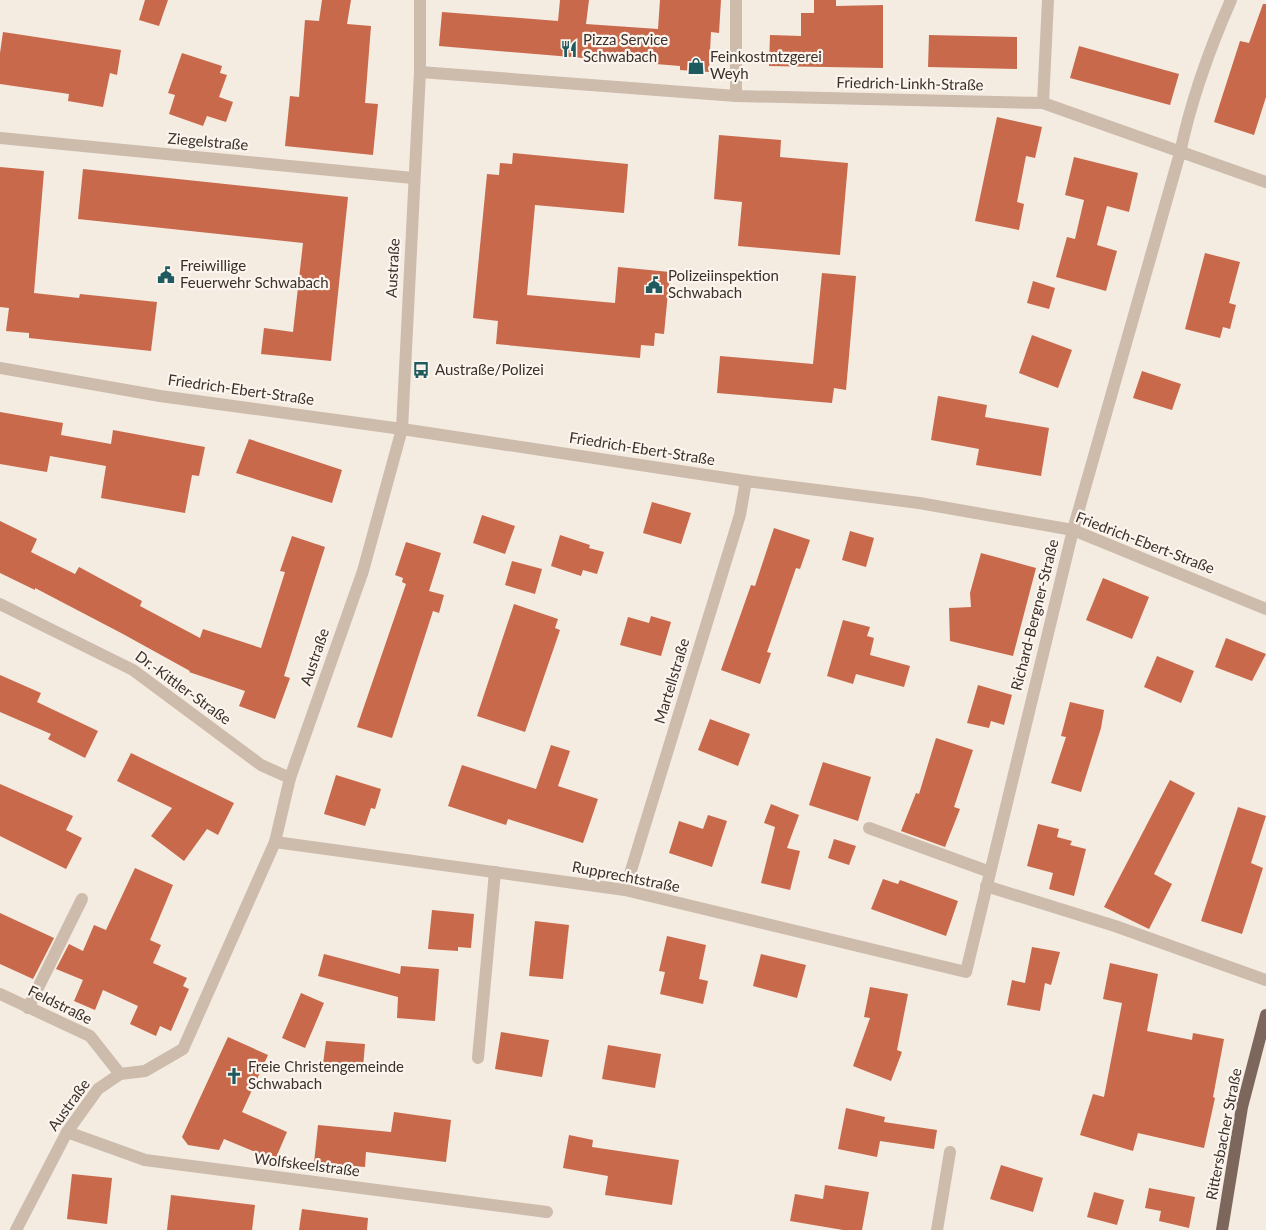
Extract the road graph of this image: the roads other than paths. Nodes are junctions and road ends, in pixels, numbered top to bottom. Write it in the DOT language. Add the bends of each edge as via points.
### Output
graph roads {
  1 [pos="420,0"];
  2 [pos="736,0"];
  3 [pos="1048,0"];
  4 [pos="1231,0"];
  5 [pos="420,72"];
  6 [pos="736,96"];
  7 [pos="1043,103"];
  8 [pos="0,138"];
  9 [pos="1180,153"];
  10 [pos="413,178"];
  11 [pos="1266,182"];
  12 [pos="0,368"];
  13 [pos="402,429"];
  14 [pos="746,481"];
  15 [pos="1073,530"];
  16 [pos="0,604"];
  17 [pos="1266,609"];
  18 [pos="290,778"];
  19 [pos="869,828"];
  20 [pos="275,842"];
  21 [pos="494,872"];
  22 [pos="990,872"];
  23 [pos="986,886"];
  24 [pos="625,890"];
  25 [pos="82,899"];
  26 [pos="966,972"];
  27 [pos="1266,980"];
  28 [pos="0,994"];
  29 [pos="28,1008"];
  30 [pos="1266,1015"];
  31 [pos="478,1058"];
  32 [pos="120,1074"];
  33 [pos="67,1132"];
  34 [pos="950,1152"];
  35 [pos="548,1212"];
  36 [pos="16,1230"];
  37 [pos="937,1230"];
  38 [pos="1222,1230"];
  1 -- 5 [label="street, Austraße"];
  2 -- 6 [label="street"];
  3 -- 7 [label="street"];
  4 -- 9 [label="street, Richard-Bergner-Straße" via="1189,110"];
  5 -- 6 [label="street, Friedrich-Linkh-Straße"];
  5 -- 10 [label="street, Austraße"];
  6 -- 7 [label="street, Friedrich-Linkh-Straße"];
  7 -- 9 [label="street, Friedrich-Linkh-Straße"];
  8 -- 10 [label="street, Ziegelstraße"];
  9 -- 11 [label="street, Friedrich-Linkh-Straße"];
  9 -- 15 [label="street, Richard-Bergner-Straße"];
  10 -- 13 [label="street, Austraße"];
  12 -- 13 [label="street, Friedrich-Ebert-Straße" via="160,396"];
  13 -- 14 [label="street, Friedrich-Ebert-Straße"];
  13 -- 18 [label="street, Austraße" via="363,571"];
  14 -- 15 [label="street, Friedrich-Ebert-Straße" via="919,502"];
  14 -- 24 [label="street, Martellstraße" via="740,515"];
  15 -- 17 [label="street, Friedrich-Ebert-Straße"];
  15 -- 22 [label="street, Richard-Bergner-Straße"];
  16 -- 18 [label="street, Dr.-Kittler-Straße" via="133,670 261,765"];
  18 -- 20 [label="street, Austraße"];
  19 -- 22 [label="street"];
  20 -- 21 [label="street, Rupprechtstraße"];
  20 -- 32 [label="street, Austraße" via="183,1049 144,1071"];
  21 -- 24 [label="street, Rupprechtstraße"];
  21 -- 31 [label="street"];
  22 -- 23 [label="street, Richard-Bergner-Straße"];
  23 -- 26 [label="street, Richard-Bergner-Straße"];
  23 -- 27 [label="street" via="1115,926"];
  24 -- 26 [label="street, Rupprechtstraße"];
  25 -- 29 [label="street"];
  28 -- 29 [label="street, Feldstraße"];
  29 -- 32 [label="street, Feldstraße" via="90,1036"];
  30 -- 38 [label="main road, Rittersbacher Straße" via="1242,1107"];
  32 -- 33 [label="street, Austraße" via="98,1089"];
  33 -- 35 [label="street, Wolfskeelstraße" via="145,1160"];
  33 -- 36 [label="street, Austraße"];
  34 -- 37 [label="street"];
}
